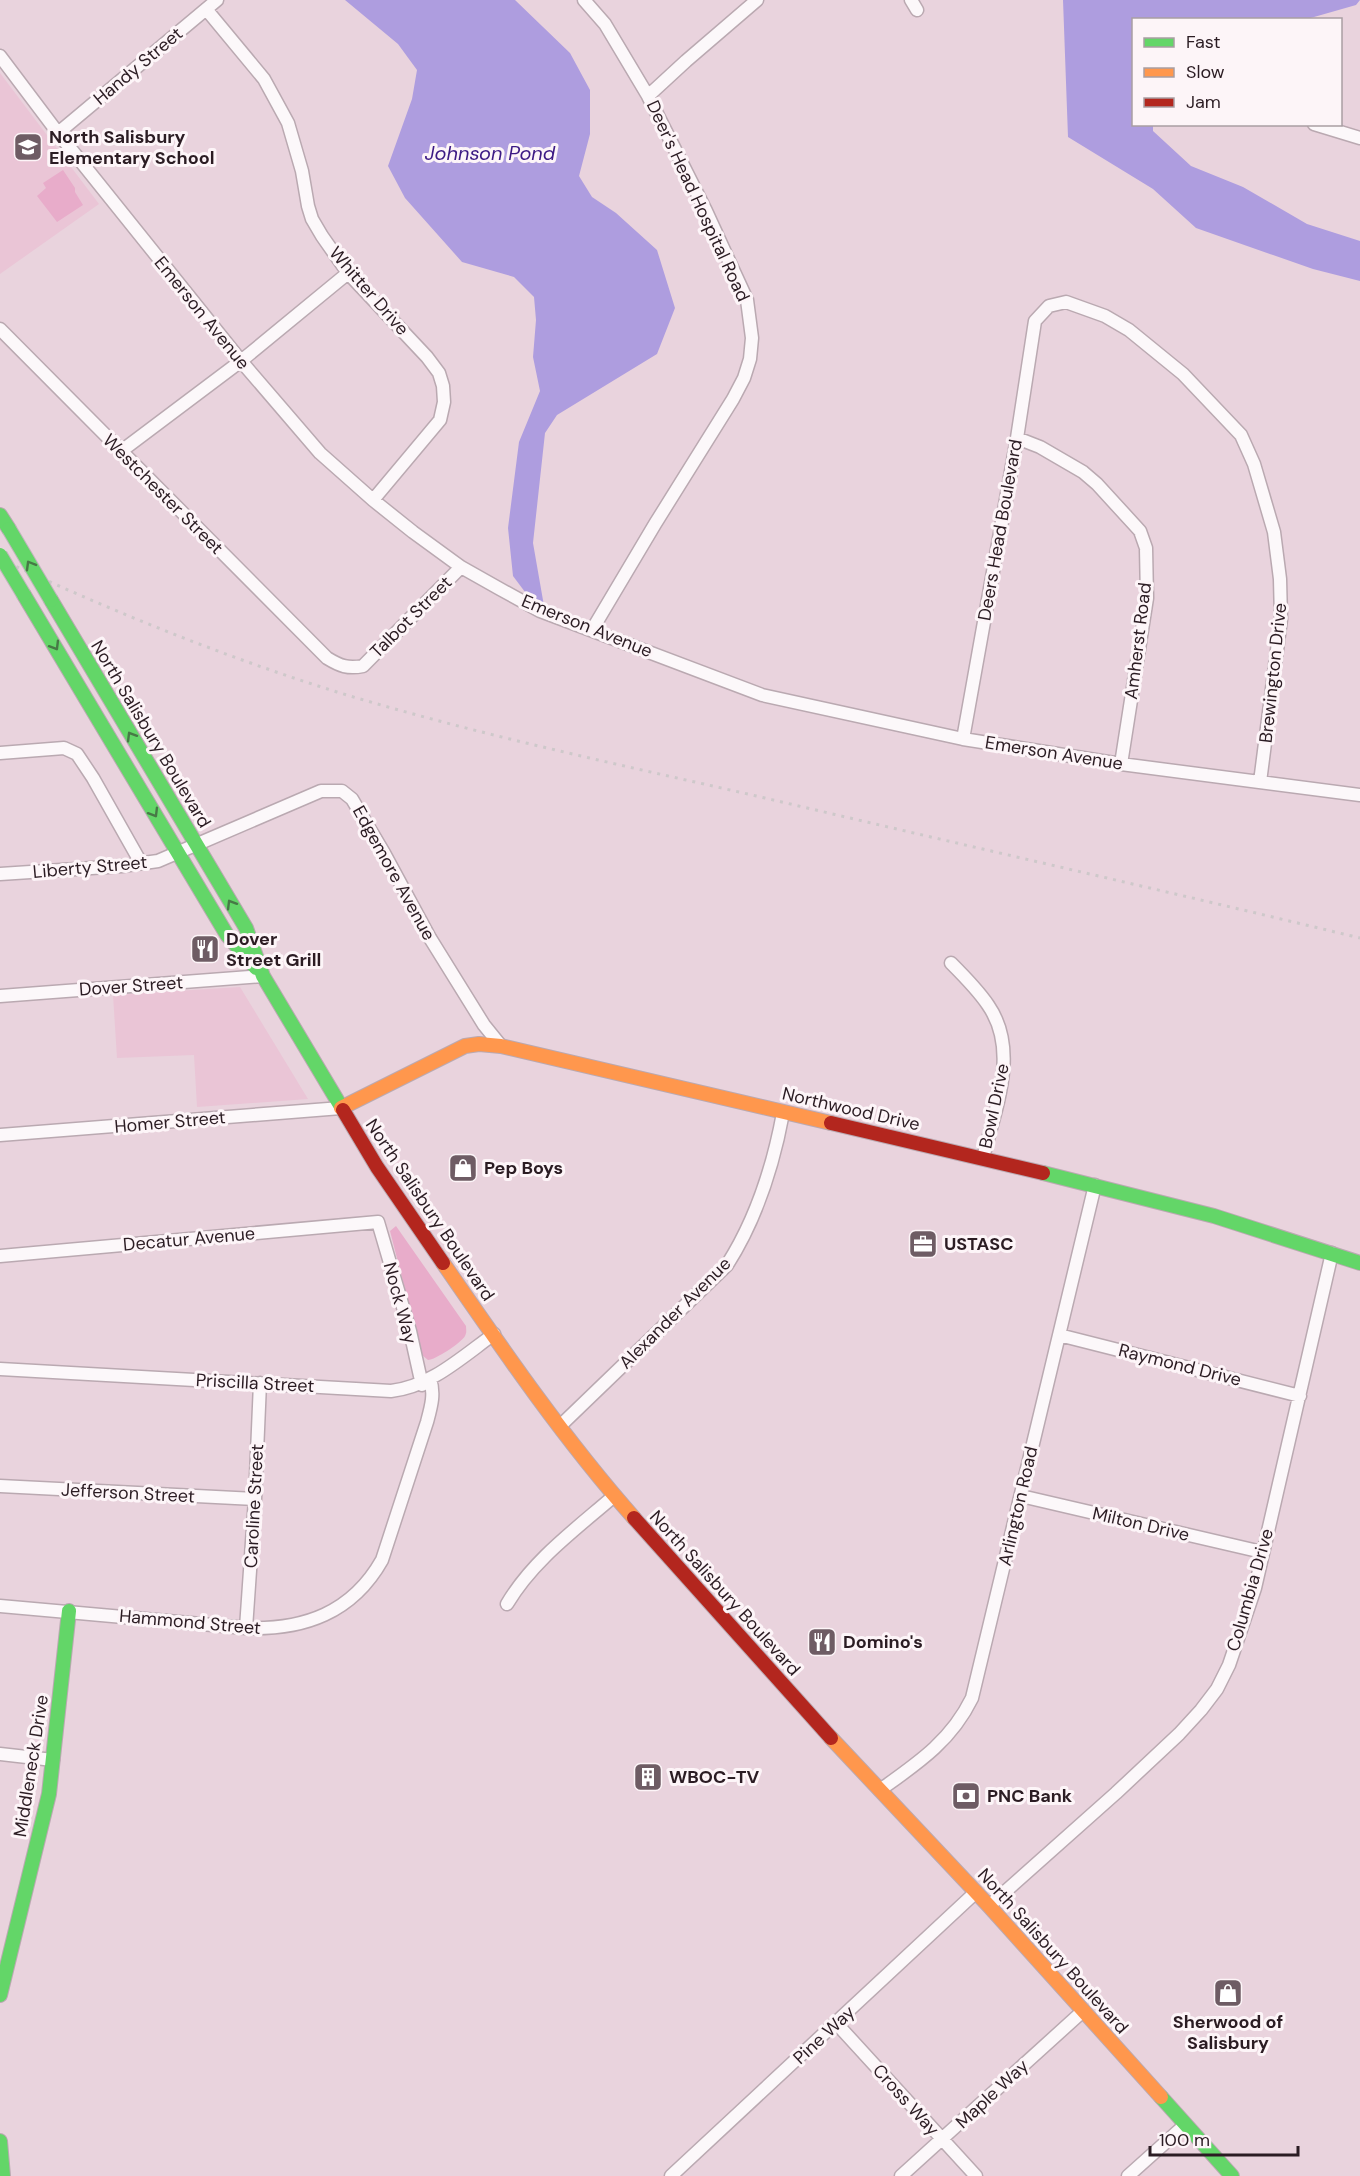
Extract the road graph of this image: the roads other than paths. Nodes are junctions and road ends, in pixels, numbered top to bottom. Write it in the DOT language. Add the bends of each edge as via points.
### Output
graph roads {
  1 [pos="217,0"];
  2 [pos="584,0"];
  3 [pos="757,0"];
  4 [pos="206,9"];
  5 [pos="0,56"];
  6 [pos="648,96"];
  7 [pos="1321,126"];
  8 [pos="58,133"];
  9 [pos="1360,138"];
  10 [pos="348,273"];
  11 [pos="1035,321"];
  12 [pos="0,329"];
  13 [pos="241,361"];
  14 [pos="1017,438"];
  15 [pos="120,452"];
  16 [pos="373,500"];
  17 [pos="0,515"];
  18 [pos="0,555"];
  19 [pos="461,567"];
  20 [pos="592,630"];
  21 [pos="327,658"];
  22 [pos="963,739"];
  23 [pos="0,753"];
  24 [pos="1121,764"];
  25 [pos="1260,782"];
  26 [pos="1360,795"];
  27 [pos="196,845"];
  28 [pos="178,853"];
  29 [pos="141,863"];
  30 [pos="0,874"];
  31 [pos="951,963"];
  32 [pos="263,976"];
  33 [pos="0,996"];
  34 [pos="501,1046"];
  35 [pos="341,1108"];
  36 [pos="783,1113"];
  37 [pos="0,1135"];
  38 [pos="983,1158"];
  39 [pos="1095,1185"];
  40 [pos="378,1222"];
  41 [pos="1332,1253"];
  42 [pos="0,1256"];
  43 [pos="1360,1263"];
  44 [pos="494,1334"];
  45 [pos="1059,1335"];
  46 [pos="0,1369"];
  47 [pos="426,1382"];
  48 [pos="260,1383"];
  49 [pos="1300,1396"];
  50 [pos="560,1426"];
  51 [pos="0,1486"];
  52 [pos="614,1496"];
  53 [pos="1021,1496"];
  54 [pos="255,1499"];
  55 [pos="1262,1552"];
  56 [pos="507,1604"];
  57 [pos="0,1606"];
  58 [pos="69,1611"];
  59 [pos="246,1628"];
  60 [pos="0,1754"];
  61 [pos="53,1760"];
  62 [pos="880,1790"];
  63 [pos="976,1892"];
  64 [pos="989,1906"];
  65 [pos="0,1995"];
  66 [pos="1083,2011"];
  67 [pos="837,2024"];
  68 [pos="1185,2125"];
  69 [pos="942,2140"];
  70 [pos="0,2141"];
  71 [pos="3,2176"];
  72 [pos="671,2176"];
  73 [pos="901,2176"];
  74 [pos="976,2176"];
  75 [pos="1128,2176"];
  76 [pos="1232,2176"];
  1 -- 4 [label="street, Handy Street"];
  2 -- 6 [label="street, Deer's Head Hospital Road" via="605,24"];
  3 -- 6 [label="street"];
  4 -- 8 [label="street, Handy Street"];
  4 -- 10 [label="street, Whitter Drive" via="264,79 288,123 312,219"];
  5 -- 8 [label="street, Emerson Avenue"];
  6 -- 20 [label="street, Deer's Head Hospital Road" via="747,300 752,338 750,359 733,399"];
  7 -- 9 [label="street"];
  8 -- 13 [label="street, Emerson Avenue"];
  10 -- 13 [label="street"];
  10 -- 16 [label="street, Whitter Drive" via="427,357 443,386 440,420"];
  11 -- 14 [label="street, Deers Head Boulevard"];
  11 -- 25 [label="street, Brewington Drive" via="1049,306 1066,302 1105,316 1130,330 1183,374 1241,435 1269,512 1281,579 1281,619"];
  12 -- 15 [label="street, Westchester Street"];
  13 -- 15 [label="street"];
  13 -- 16 [label="street, Emerson Avenue" via="320,453"];
  14 -- 22 [label="street, Deers Head Boulevard"];
  14 -- 24 [label="street, Amherst Road" via="1083,472 1140,531 1146,548 1147,598"];
  15 -- 21 [label="street, Westchester Street"];
  16 -- 19 [label="street, Emerson Avenue"];
  27 -- 17 [label="main road, North Salisbury Boulevard, one-way, bridge"];
  18 -- 28 [label="main road, North Salisbury Boulevard, one-way, bridge"];
  19 -- 20 [label="street, Emerson Avenue" via="540,611"];
  19 -- 21 [label="street, Talbot Street" via="363,666 340,666"];
  20 -- 22 [label="street, Emerson Avenue" via="762,695"];
  22 -- 24 [label="street, Emerson Avenue"];
  23 -- 29 [label="street" via="64,748 77,754"];
  24 -- 25 [label="street, Emerson Avenue"];
  25 -- 26 [label="street, Emerson Avenue"];
  27 -- 28 [label="street, Edgemore Avenue"];
  32 -- 27 [label="main road, North Salisbury Boulevard, one-way" via="246,928"];
  27 -- 34 [label="street, Edgemore Avenue" via="321,791 342,791 352,799 430,938 483,1025"];
  28 -- 29 [label="street, Liberty Street"];
  28 -- 32 [label="main road, North Salisbury Boulevard" via="227,935"];
  29 -- 30 [label="street, Liberty Street"];
  31 -- 38 [label="street, Bowl Drive" via="989,1006 1004,1049 1004,1070"];
  32 -- 33 [label="street, Dover Street"];
  32 -- 35 [label="main road, North Salisbury Boulevard"];
  34 -- 35 [label="main road, Northwood Drive" via="479,1044 446,1053"];
  34 -- 36 [label="main road, Northwood Drive"];
  35 -- 37 [label="street, Homer Street"];
  35 -- 44 [label="main road, North Salisbury Boulevard" via="385,1180"];
  36 -- 38 [label="main road, Northwood Drive"];
  36 -- 50 [label="street, Alexander Avenue" via="760,1202 727,1265"];
  38 -- 39 [label="main road, Northwood Drive"];
  39 -- 41 [label="main road, Northwood Drive" via="1214,1216"];
  39 -- 45 [label="street, Arlington Road"];
  40 -- 42 [label="street, Decatur Avenue"];
  40 -- 47 [label="street, Nock Way"];
  41 -- 43 [label="main road, Northwood Drive"];
  41 -- 49 [label="street, Columbia Drive"];
  44 -- 47 [label="street, Priscilla Street"];
  44 -- 50 [label="main road, North Salisbury Boulevard"];
  45 -- 49 [label="street, Raymond Drive"];
  45 -- 53 [label="street, Arlington Road"];
  46 -- 48 [label="street, Priscilla Street"];
  47 -- 48 [label="street, Priscilla Street" via="390,1391"];
  47 -- 59 [label="street, Hammond Street" via="433,1388 427,1422 390,1539 373,1576 354,1596 321,1617 273,1629"];
  48 -- 54 [label="street, Caroline Street"];
  49 -- 55 [label="street, Columbia Drive"];
  50 -- 52 [label="main road, North Salisbury Boulevard"];
  51 -- 54 [label="street, Jefferson Street"];
  52 -- 56 [label="street" via="537,1564"];
  52 -- 62 [label="main road, North Salisbury Boulevard"];
  53 -- 55 [label="street, Milton Drive"];
  53 -- 62 [label="street, Arlington Road" via="972,1698 957,1724 927,1757"];
  54 -- 59 [label="street, Caroline Street"];
  55 -- 64 [label="street, Columbia Drive" via="1247,1615 1229,1665 1201,1710 1116,1793"];
  57 -- 58 [label="street, Hammond Street"];
  58 -- 59 [label="street, Hammond Street"];
  58 -- 61 [label="main road, Middleneck Drive"];
  60 -- 61 [label="street"];
  61 -- 65 [label="main road, Middleneck Drive" via="44,1823"];
  62 -- 63 [label="main road, North Salisbury Boulevard"];
  63 -- 64 [label="main road, North Salisbury Boulevard"];
  63 -- 67 [label="street, Pine Way"];
  64 -- 66 [label="main road, North Salisbury Boulevard"];
  66 -- 68 [label="main road, North Salisbury Boulevard"];
  66 -- 69 [label="street, Maple Way"];
  67 -- 69 [label="street, Cross Way"];
  67 -- 72 [label="street, Pine Way"];
  68 -- 75 [label="street"];
  68 -- 76 [label="main road, North Salisbury Boulevard"];
  69 -- 73 [label="street, Maple Way"];
  69 -- 74 [label="street, Cross Way"];
  70 -- 71 [label="main road"];
}
